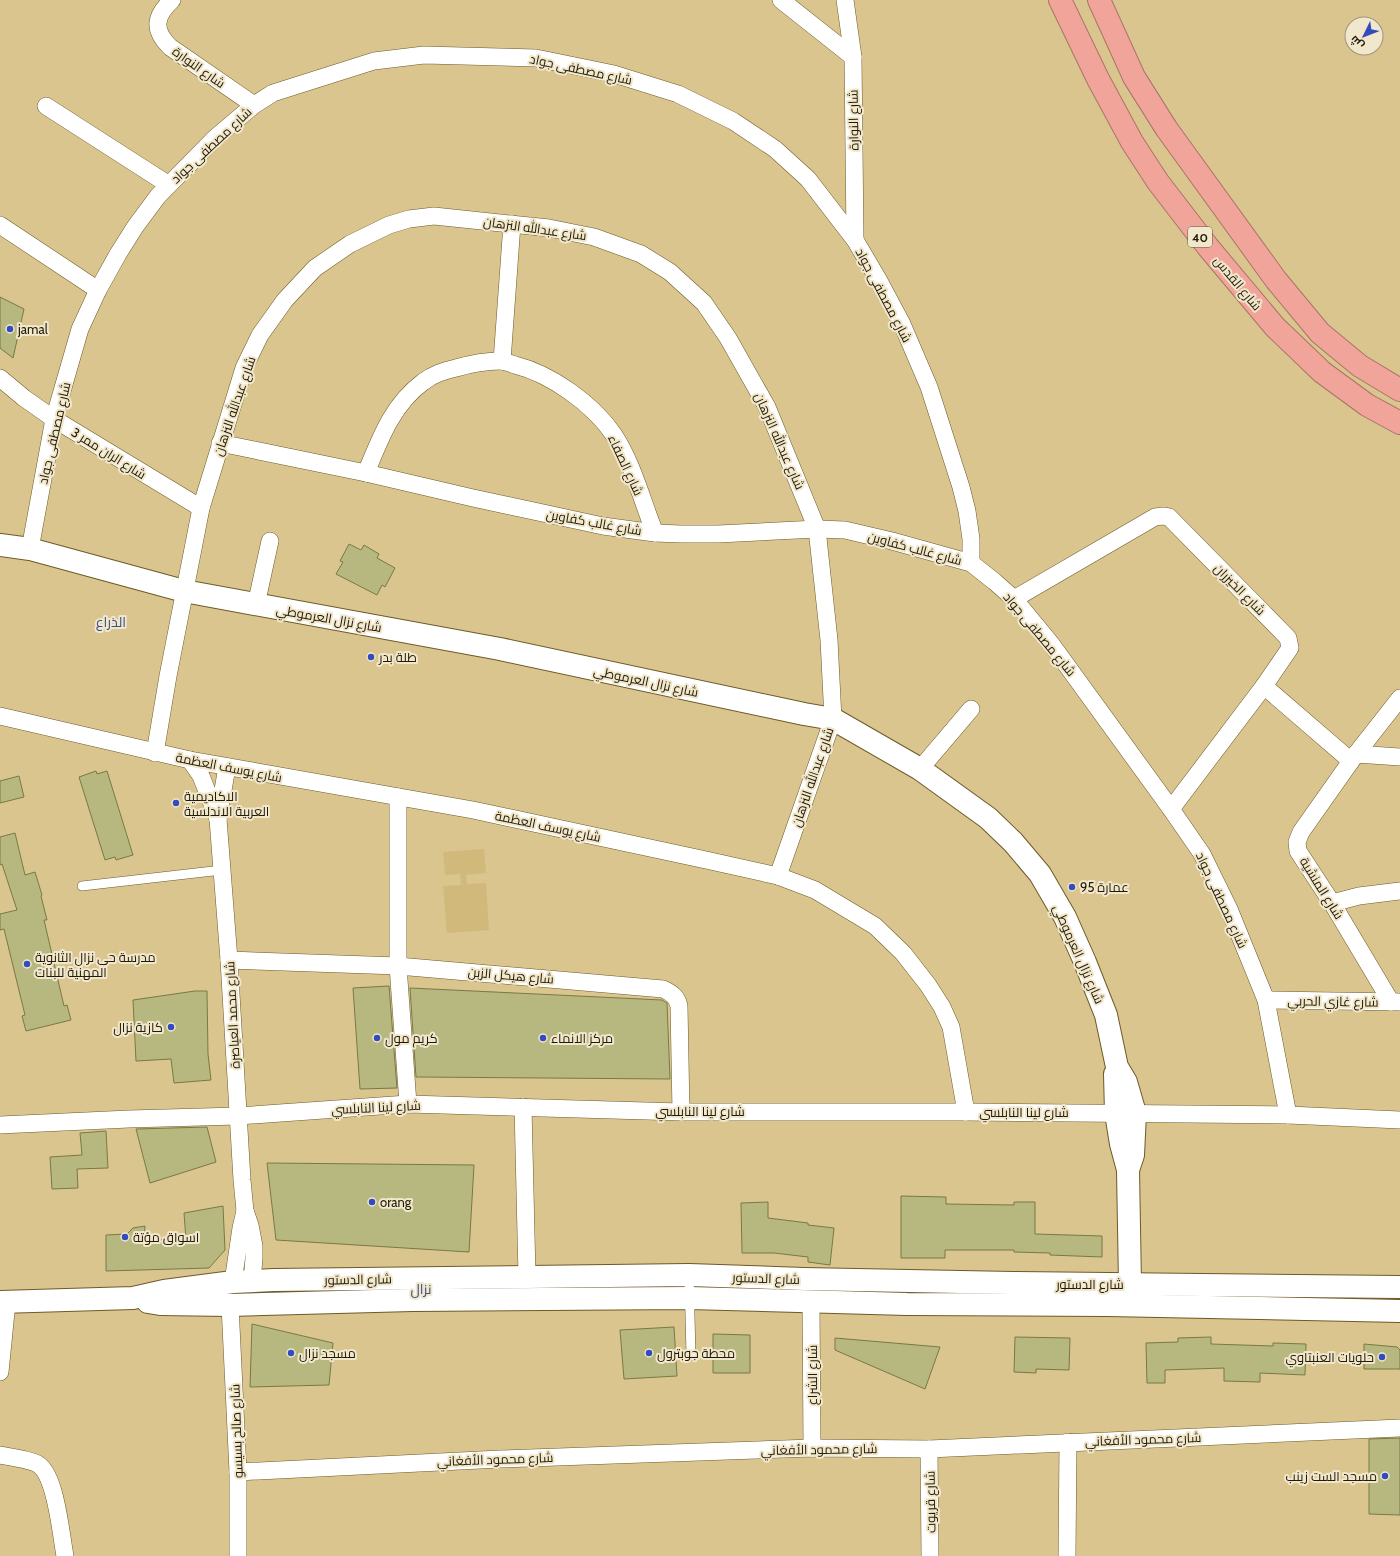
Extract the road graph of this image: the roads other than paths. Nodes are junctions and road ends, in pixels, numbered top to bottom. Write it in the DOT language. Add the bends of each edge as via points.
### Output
graph roads {
  1 [pos="172,0"];
  2 [pos="780,0"];
  3 [pos="845,0"];
  4 [pos="1099,0"];
  5 [pos="1066,2"];
  6 [pos="853,57"];
  7 [pos="254,105"];
  8 [pos="46,106"];
  9 [pos="169,185"];
  10 [pos="512,224"];
  11 [pos="0,225"];
  12 [pos="855,240"];
  13 [pos="98,290"];
  14 [pos="502,361"];
  15 [pos="0,378"];
  16 [pos="1400,390"];
  17 [pos="54,419"];
  18 [pos="1400,423"];
  19 [pos="220,443"];
  20 [pos="366,473"];
  21 [pos="201,508"];
  22 [pos="818,529"];
  23 [pos="654,533"];
  24 [pos="270,541"];
  25 [pos="0,546"];
  26 [pos="30,549"];
  27 [pos="971,563"];
  28 [pos="184,591"];
  29 [pos="1014,600"];
  30 [pos="256,605"];
  31 [pos="1264,686"];
  32 [pos="1400,698"];
  33 [pos="971,709"];
  34 [pos="0,716"];
  35 [pos="833,719"];
  36 [pos="155,753"];
  37 [pos="1400,757"];
  38 [pos="1354,758"];
  39 [pos="190,760"];
  40 [pos="227,767"];
  41 [pos="920,769"];
  42 [pos="398,797"];
  43 [pos="1171,808"];
  44 [pos="218,819"];
  45 [pos="222,870"];
  46 [pos="778,876"];
  47 [pos="82,886"];
  48 [pos="1400,891"];
  49 [pos="1332,903"];
  50 [pos="229,960"];
  51 [pos="398,966"];
  52 [pos="1266,1000"];
  53 [pos="1396,1002"];
  54 [pos="408,1104"];
  55 [pos="523,1107"];
  56 [pos="681,1112"];
  57 [pos="966,1112"];
  58 [pos="1126,1113"];
  59 [pos="1288,1115"];
  60 [pos="238,1116"];
  61 [pos="1400,1120"];
  62 [pos="0,1125"];
  63 [pos="689,1275"];
  64 [pos="527,1276"];
  65 [pos="243,1281"];
  66 [pos="1130,1284"];
  67 [pos="1400,1287"];
  68 [pos="133,1298"];
  69 [pos="689,1298"];
  70 [pos="4,1302"];
  71 [pos="811,1302"];
  72 [pos="239,1305"];
  73 [pos="1400,1311"];
  74 [pos="691,1356"];
  75 [pos="0,1372"];
  76 [pos="1400,1428"];
  77 [pos="1068,1442"];
  78 [pos="812,1448"];
  79 [pos="929,1448"];
  80 [pos="0,1455"];
  81 [pos="238,1472"];
  82 [pos="65,1556"];
  83 [pos="238,1556"];
  84 [pos="930,1556"];
  85 [pos="1067,1556"];
  1 -- 7 [label="street, شارع النوارة" via="163,9 158,20 159,33 163,40"];
  2 -- 6 [label="street"];
  3 -- 6 [label="street, شارع النوارة"];
  4 -- 16 [label="highway" via="1134,77 1166,128 1276,280 1320,333 1360,366"];
  5 -- 18 [label="highway, شارع القدس / 40" via="1098,79 1132,142 1158,182 1208,247 1275,326 1322,372 1367,405"];
  6 -- 12 [label="street, شارع النوارة"];
  7 -- 9 [label="street, شارع مصطفى جواد" via="215,138"];
  7 -- 12 [label="street, شارع مصطفى جواد" via="272,93 291,86 374,61 424,55 536,58 614,74 678,94 733,121 775,149 808,179"];
  8 -- 9 [label="street"];
  9 -- 13 [label="street, شارع مصطفى جواد" via="135,227"];
  10 -- 14 [label="street"];
  10 -- 19 [label="street, شارع عبدالله النزهان" via="434,216 409,219 389,225 356,241 315,268 285,300 260,335 244,368"];
  10 -- 22 [label="street, شارع عبدالله النزهان" via="594,237 641,254 670,272 704,303 728,338 767,407"];
  11 -- 13 [label="street"];
  12 -- 27 [label="street, شارع مصطفى جواد" via="902,324 929,387 967,511"];
  13 -- 17 [label="street, شارع مصطفى جواد" via="80,329"];
  14 -- 20 [label="street, شارع الصفاء" via="468,364 436,374 423,382 408,395 389,419"];
  14 -- 23 [label="street, شارع الصفاء" via="524,367 560,384 605,424 629,465"];
  15 -- 17 [label="street, شارع الران ممر 3"];
  17 -- 21 [label="street, شارع الران ممر 3"];
  17 -- 26 [label="street, شارع مصطفى جواد"];
  19 -- 20 [label="street, شارع غالب كفاوين"];
  19 -- 21 [label="street, شارع عبدالله النزهان"];
  20 -- 23 [label="street, شارع غالب كفاوين" via="603,526"];
  21 -- 28 [label="street, شارع عبدالله النزهان"];
  22 -- 23 [label="street, شارع غالب كفاوين" via="718,534"];
  22 -- 27 [label="street, شارع غالب كفاوين" via="845,530"];
  22 -- 35 [label="street, شارع عبدالله النزهان"];
  24 -- 30 [label="street"];
  25 -- 26 [label="main road, شارع نزال العرموطي"];
  26 -- 28 [label="main road, شارع نزال العرموطي"];
  27 -- 29 [label="street, شارع مصطفى جواد"];
  28 -- 30 [label="main road, شارع نزال العرموطي"];
  28 -- 36 [label="street, شارع عبدالله النزهان"];
  29 -- 31 [label="street, شارع الخيزران" via="1155,517 1169,517 1288,638 1290,648"];
  29 -- 43 [label="street, شارع مصطفى جواد" via="1052,645"];
  30 -- 35 [label="main road, شارع نزال العرموطي" via="500,649"];
  31 -- 38 [label="street"];
  31 -- 43 [label="street, شارع الخيزران"];
  32 -- 38 [label="street, شارع المنشية"];
  33 -- 41 [label="street"];
  34 -- 36 [label="street, شارع يوسف العظمة"];
  35 -- 41 [label="main road, شارع نزال العرموطي"];
  35 -- 46 [label="street, شارع عبدالله النزهان"];
  36 -- 39 [label="street, شارع يوسف العظمة"];
  37 -- 38 [label="street"];
  38 -- 49 [label="street, شارع المنشية" via="1301,832 1297,842 1298,851"];
  39 -- 40 [label="street, شارع يوسف العظمة"];
  39 -- 44 [label="street, شارع محمد العياصرة" via="203,780"];
  40 -- 42 [label="street, شارع يوسف العظمة"];
  40 -- 44 [label="street, شارع محمد العياصرة"];
  41 -- 58 [label="main road, شارع نزال العرموطي" via="988,818 1040,874 1065,917 1106,1015 1117,1067 1115,1076"];
  42 -- 46 [label="street, شارع يوسف العظمة" via="473,810"];
  42 -- 51 [label="street"];
  43 -- 52 [label="street, شارع مصطفى جواد" via="1202,854 1229,909"];
  44 -- 45 [label="street, شارع محمد العياصرة"];
  45 -- 47 [label="lane"];
  45 -- 50 [label="street, شارع محمد العياصرة"];
  46 -- 57 [label="street, شارع يوسف العظمة" via="815,890 875,926 920,973 942,1007 951,1027"];
  48 -- 49 [label="street" via="1359,896"];
  49 -- 53 [label="street, شارع المنشية"];
  50 -- 51 [label="street, شارع هيكل الزبن"];
  50 -- 60 [label="street, شارع محمد العياصرة"];
  51 -- 54 [label="street"];
  51 -- 56 [label="street, شارع هيكل الزبن" via="663,989 671,993 679,1006"];
  52 -- 53 [label="street, شارع غازي الحربي"];
  52 -- 59 [label="street, شارع مصطفى جواد"];
  54 -- 55 [label="street, شارع لينا النابلسي"];
  54 -- 60 [label="street, شارع لينا النابلسي"];
  55 -- 56 [label="street, شارع لينا النابلسي"];
  55 -- 64 [label="street"];
  56 -- 57 [label="street, شارع لينا النابلسي"];
  57 -- 58 [label="street, شارع لينا النابلسي"];
  58 -- 59 [label="street, شارع لينا النابلسي"];
  58 -- 66 [label="main road, شارع نزال العرموطي" via="1121,1144 1128,1170"];
  59 -- 61 [label="street, شارع لينا النابلسي"];
  60 -- 62 [label="street, شارع لينا النابلسي"];
  60 -- 65 [label="street, شارع محمد العياصرة" via="246,1211 254,1246 254,1258"];
  63 -- 64 [label="main road, شارع الدستور"];
  63 -- 66 [label="main road, شارع الدستور" via="804,1280"];
  63 -- 69 [label="lane"];
  64 -- 65 [label="main road, شارع الدستور"];
  65 -- 68 [label="main road, شارع الدستور" via="164,1291"];
  65 -- 72 [label="main road, شارع محمد العياصرة"];
  66 -- 67 [label="main road, شارع الدستور"];
  68 -- 70 [label="main road, شارع الدستور"];
  68 -- 72 [label="main road, شارع الدستور" via="160,1304"];
  69 -- 71 [label="main road, شارع الدستور"];
  69 -- 72 [label="main road, شارع الدستور" via="412,1300"];
  69 -- 74 [label="lane"];
  70 -- 75 [label="street"];
  71 -- 73 [label="main road, شارع الدستور"];
  71 -- 78 [label="street, شارع الشراع"];
  72 -- 81 [label="street, شارع صالح بسيسو"];
  76 -- 77 [label="street, شارع محمود الأفغاني"];
  77 -- 79 [label="street, شارع محمود الأفغاني"];
  77 -- 85 [label="street"];
  78 -- 79 [label="street, شارع محمود الأفغاني"];
  78 -- 81 [label="street, شارع محمود الأفغاني" via="492,1459"];
  79 -- 84 [label="street, شارع قريوت"];
  80 -- 82 [label="street" via="38,1464 45,1471 52,1485"];
  81 -- 83 [label="street, شارع صالح بسيسو"];
}
